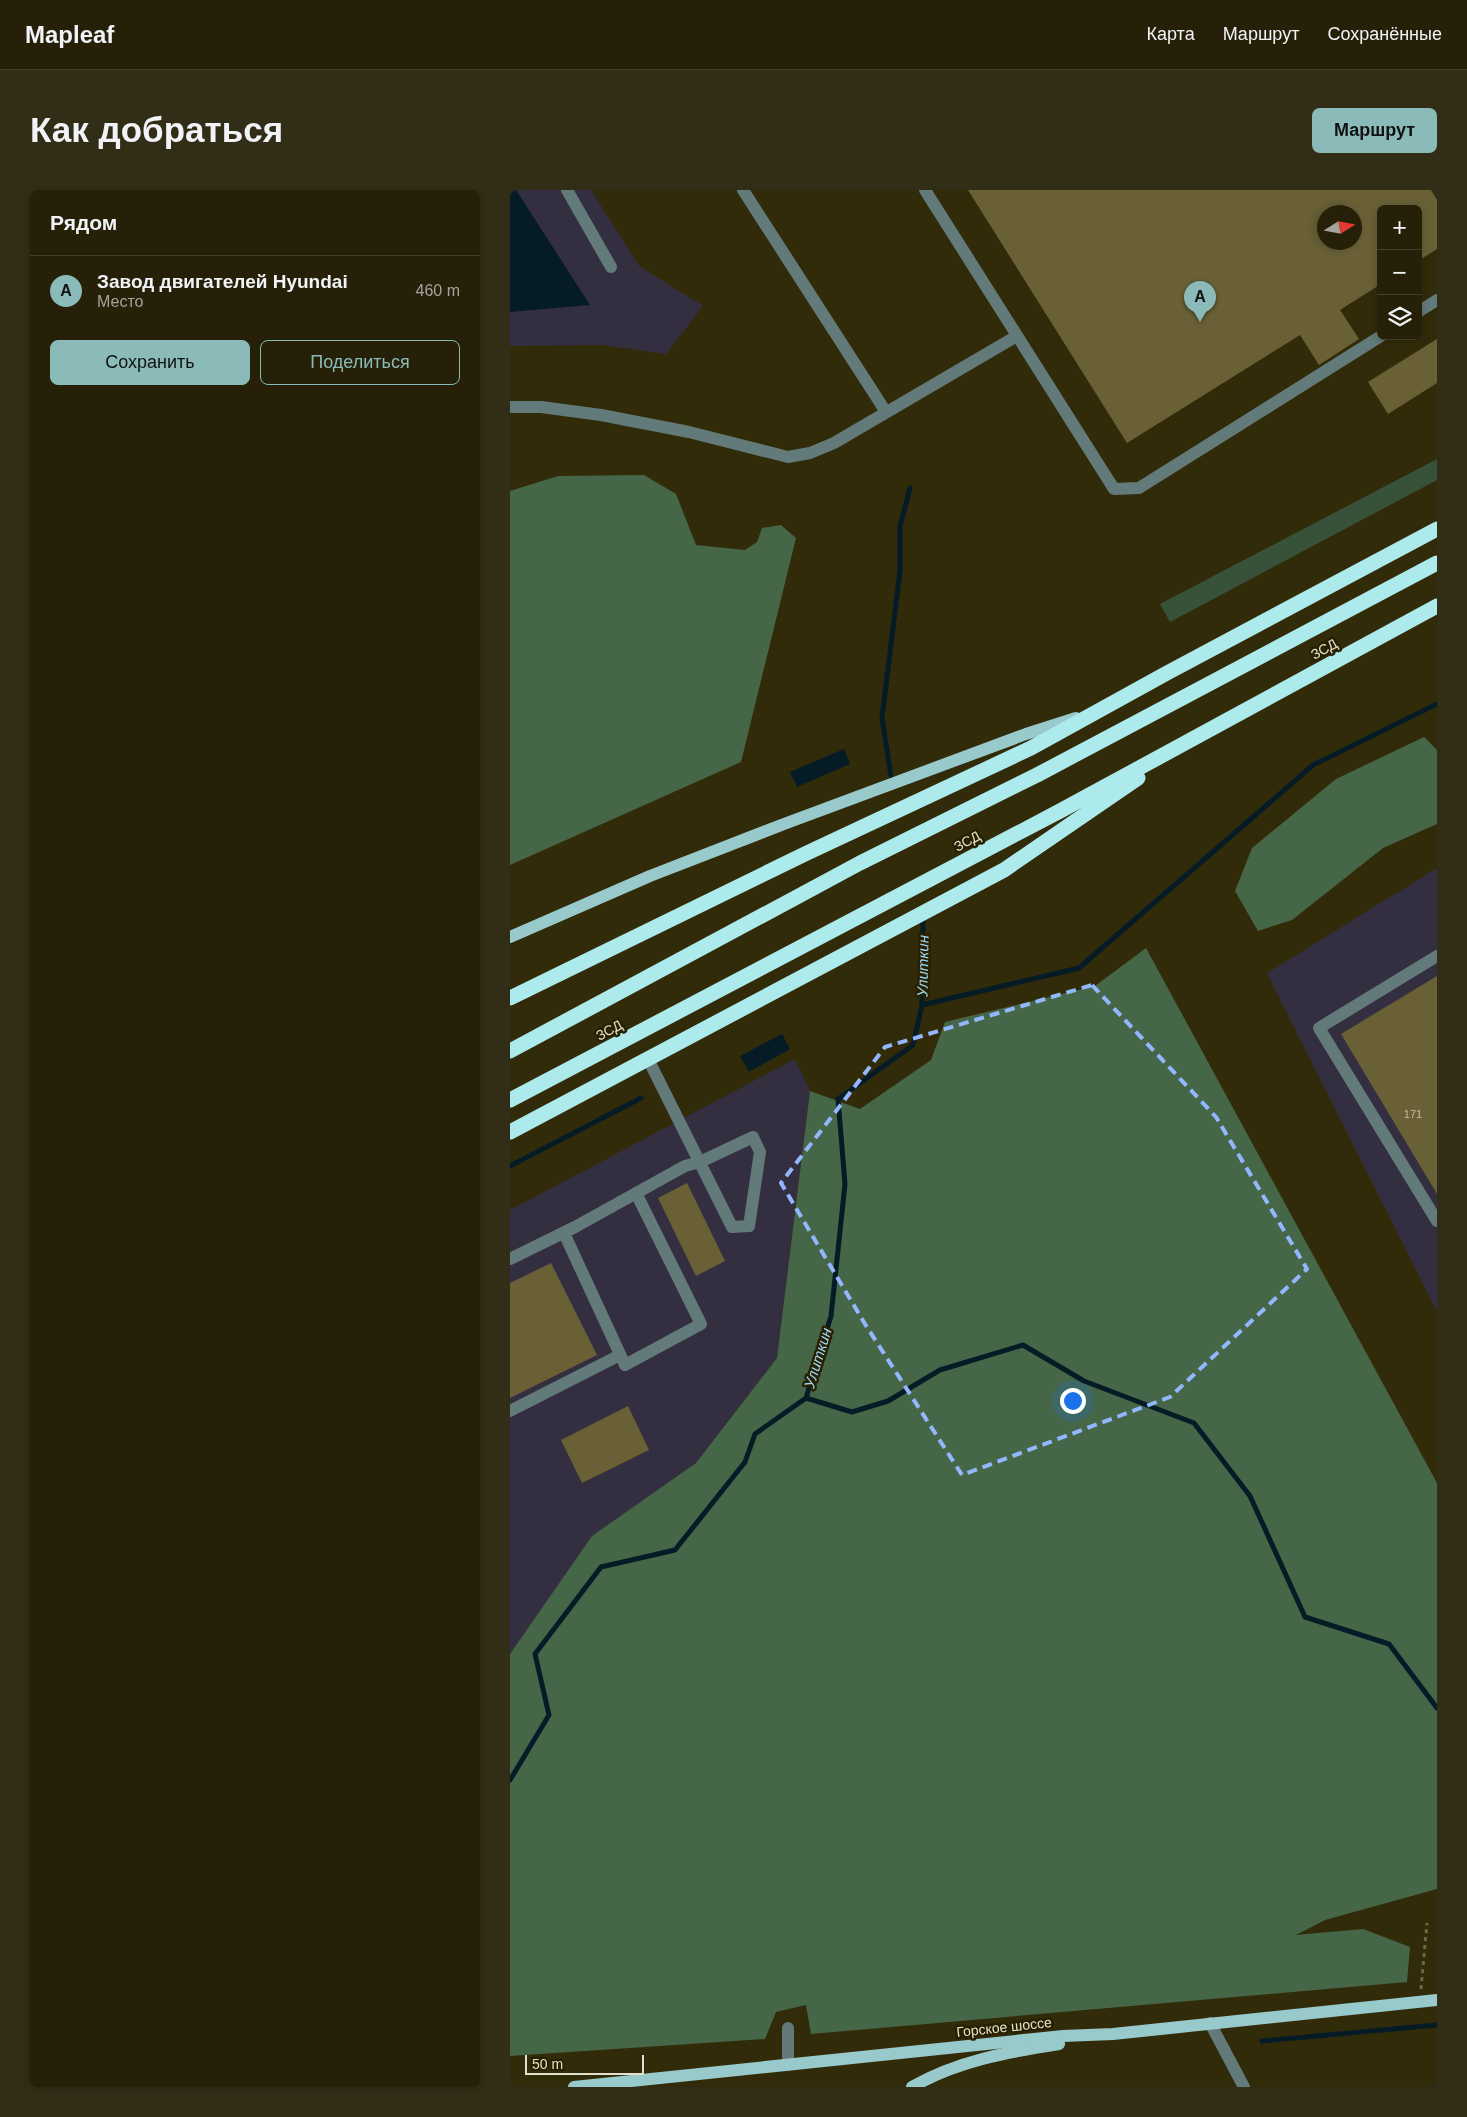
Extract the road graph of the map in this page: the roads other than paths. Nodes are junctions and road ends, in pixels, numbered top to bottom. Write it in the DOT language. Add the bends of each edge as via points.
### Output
graph roads {
  1 [pos="567,190"];
  2 [pos="744,190"];
  3 [pos="925,190"];
  4 [pos="611,267"];
  5 [pos="1437,300"];
  6 [pos="1422,309"];
  7 [pos="1017,336"];
  8 [pos="1377,339"];
  9 [pos="510,407"];
  10 [pos="886,412"];
  11 [pos="1437,529"];
  12 [pos="1437,563"];
  13 [pos="1437,606"];
  14 [pos="1098,711"];
  15 [pos="1201,735"];
  16 [pos="510,937"];
  17 [pos="1437,956"];
  18 [pos="510,998"];
  19 [pos="510,1051"];
  20 [pos="648,1059"];
  21 [pos="510,1100"];
  22 [pos="510,1132"];
  23 [pos="700,1162"];
  24 [pos="636,1193"];
  25 [pos="1437,1221"];
  26 [pos="564,1233"];
  27 [pos="510,1259"];
  28 [pos="620,1355"];
  29 [pos="510,1410"];
  30 [pos="1437,2000"];
  31 [pos="1210,2023"];
  32 [pos="788,2028"];
  33 [pos="1113,2034"];
  34 [pos="788,2065"];
  35 [pos="574,2087"];
  36 [pos="912,2087"];
  37 [pos="1244,2087"];
  1 -- 4 [label="street"];
  2 -- 10 [label="street"];
  3 -- 7 [label="street"];
  5 -- 6 [label="street"];
  7 -- 8 [label="street" via="1114,489 1139,488"];
  7 -- 10 [label="street"];
  9 -- 10 [label="street" via="541,407 601,415 689,432 788,457 818,450"];
  11 -- 14 [label="highway"];
  12 -- 19 [label="highway, ЗСД" via="1054,766 860,863"];
  13 -- 15 [label="highway, ЗСД"];
  14 -- 16 [label="main road" via="1026,734 650,876"];
  14 -- 18 [label="highway" via="1031,748"];
  15 -- 20 [label="highway" via="1004,870"];
  15 -- 21 [label="highway, ЗСД"];
  17 -- 25 [label="street" via="1319,1028"];
  20 -- 22 [label="highway"];
  20 -- 23 [label="street"];
  23 -- 23 [label="street" via="732,1227 749,1226 760,1152 753,1138"];
  23 -- 24 [label="street" via="685,1166"];
  24 -- 26 [label="street"];
  24 -- 28 [label="street" via="701,1324 625,1366"];
  26 -- 27 [label="street"];
  26 -- 28 [label="street"];
  28 -- 29 [label="street"];
  30 -- 31 [label="main road, Горское шоссе"];
  31 -- 33 [label="main road, Горское шоссе"];
  31 -- 37 [label="street"];
  32 -- 34 [label="street"];
  33 -- 34 [label="main road, Горское шоссе" via="1063,2036"];
  33 -- 36 [label="main road" via="973,2061"];
  34 -- 35 [label="main road, Горское шоссе"];
}
